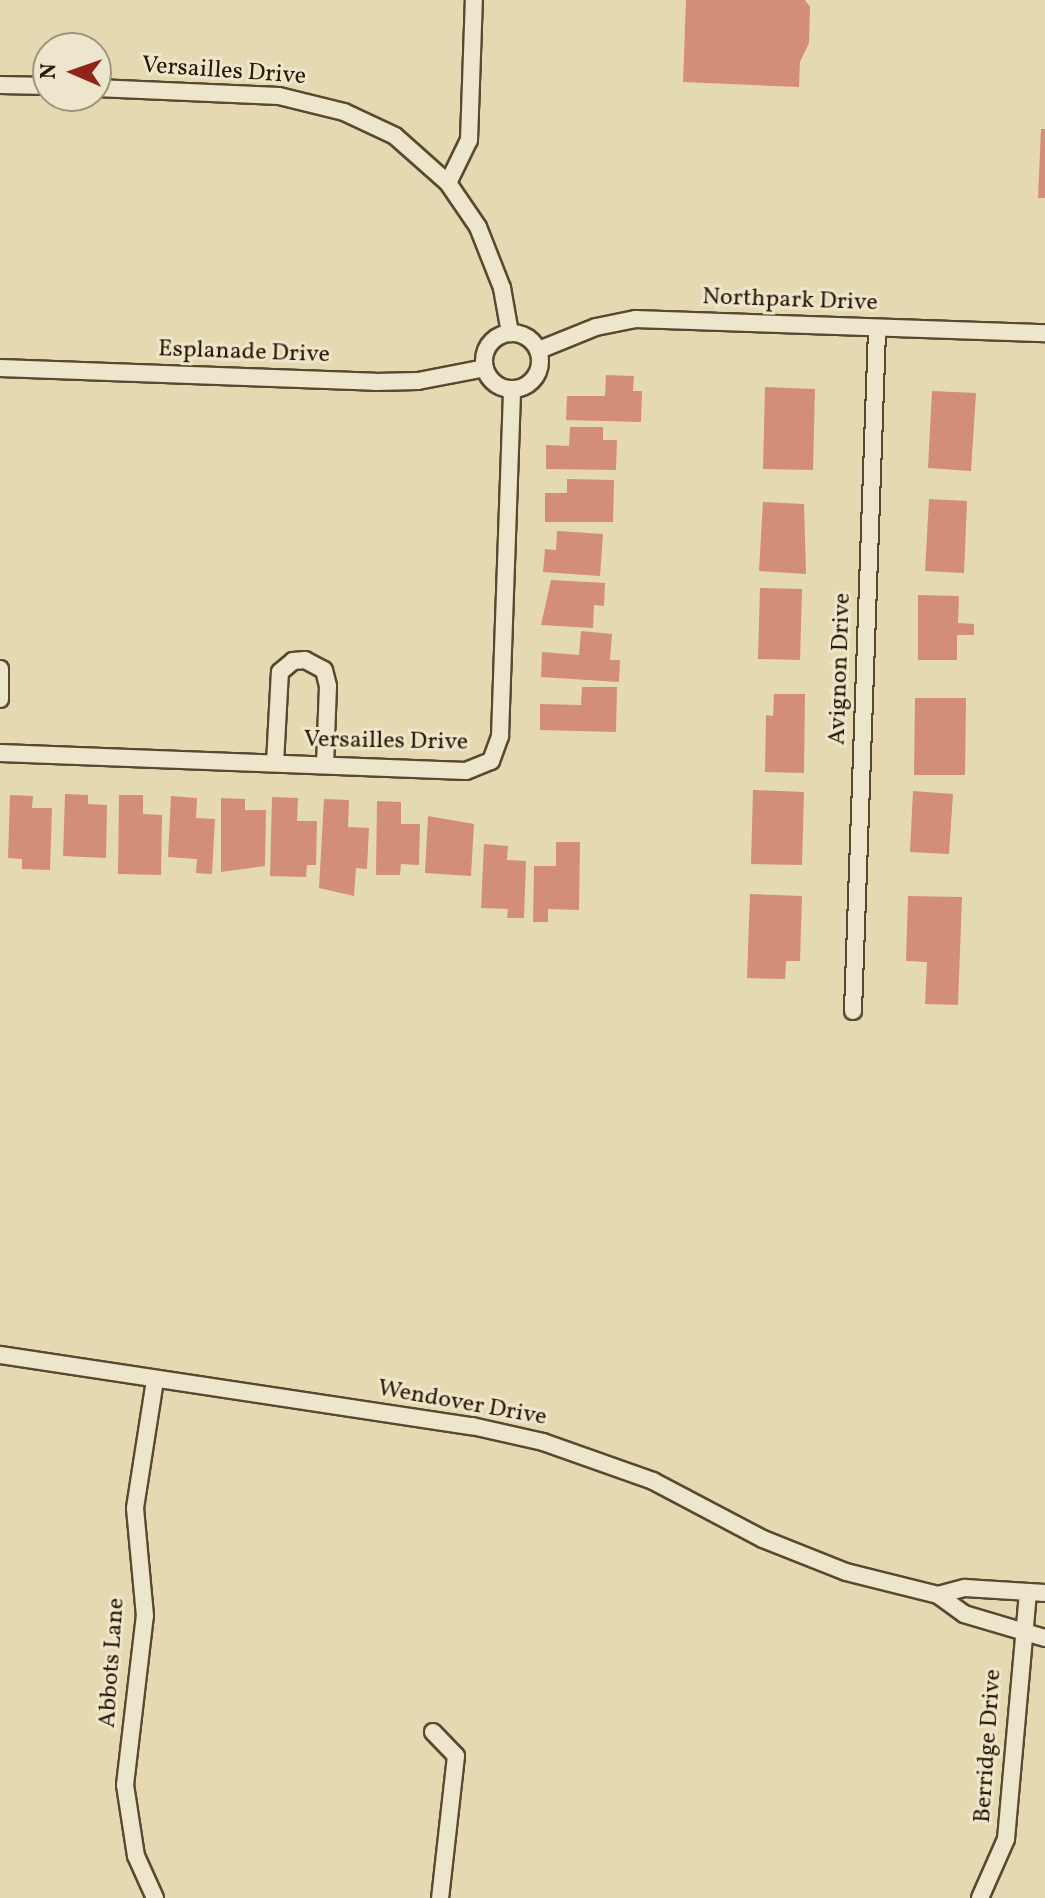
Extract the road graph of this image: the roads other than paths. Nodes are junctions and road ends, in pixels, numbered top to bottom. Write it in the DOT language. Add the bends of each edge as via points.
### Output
graph roads {
  1 [pos="474,0"];
  2 [pos="0,85"];
  3 [pos="32,86"];
  4 [pos="112,89"];
  5 [pos="448,183"];
  6 [pos="877,329"];
  7 [pos="510,333"];
  8 [pos="1045,333"];
  9 [pos="539,350"];
  10 [pos="0,368"];
  11 [pos="485,368"];
  12 [pos="512,390"];
  13 [pos="0,669"];
  14 [pos="0,699"];
  15 [pos="0,753"];
  16 [pos="275,763"];
  17 [pos="325,765"];
  18 [pos="853,1011"];
  19 [pos="0,1355"];
  20 [pos="155,1380"];
  21 [pos="1028,1592"];
  22 [pos="1045,1593"];
  23 [pos="938,1595"];
  24 [pos="1022,1634"];
  25 [pos="1045,1638"];
  26 [pos="433,1732"];
  27 [pos="155,1898"];
  28 [pos="440,1898"];
  29 [pos="980,1898"];
  1 -- 5 [label="street" via="469,140"];
  2 -- 3 [label="street"];
  4 -- 5 [label="street, Versailles Drive" via="313,101 395,136"];
  5 -- 7 [label="street, Versailles Drive" via="494,262"];
  6 -- 8 [label="street, Northpark Drive"];
  6 -- 9 [label="street, Northpark Drive" via="636,319 596,327"];
  6 -- 18 [label="street, Avignon Drive"];
  7 -- 9 [label="street" via="527,336"];
  7 -- 11 [label="street" via="490,344"];
  9 -- 12 [label="street" via="535,379"];
  10 -- 11 [label="street, Esplanade Drive" via="375,382 418,381"];
  11 -- 12 [label="street" via="492,381"];
  12 -- 17 [label="street, Versailles Drive" via="497,753 480,768 466,771"];
  13 -- 14 [label="street"];
  15 -- 16 [label="street, Versailles Drive"];
  16 -- 17 [label="street, Versailles Drive"];
  16 -- 17 [label="street" via="280,672 293,661 305,660 324,670 328,686"];
  19 -- 20 [label="street, Wendover Drive"];
  20 -- 23 [label="street, Wendover Drive" via="472,1426 543,1442 653,1481 763,1539 846,1572"];
  20 -- 27 [label="street, Abbots Lane" via="135,1508 145,1616 125,1785 136,1856"];
  21 -- 22 [label="street, Wendover Drive"];
  21 -- 23 [label="street, Wendover Drive" via="965,1588"];
  21 -- 24 [label="street, Berridge Drive"];
  23 -- 24 [label="street, Wendover Drive" via="964,1614"];
  24 -- 25 [label="street, Wendover Drive"];
  24 -- 29 [label="street, Berridge Drive" via="1006,1839"];
  26 -- 28 [label="street" via="456,1756"];
}
